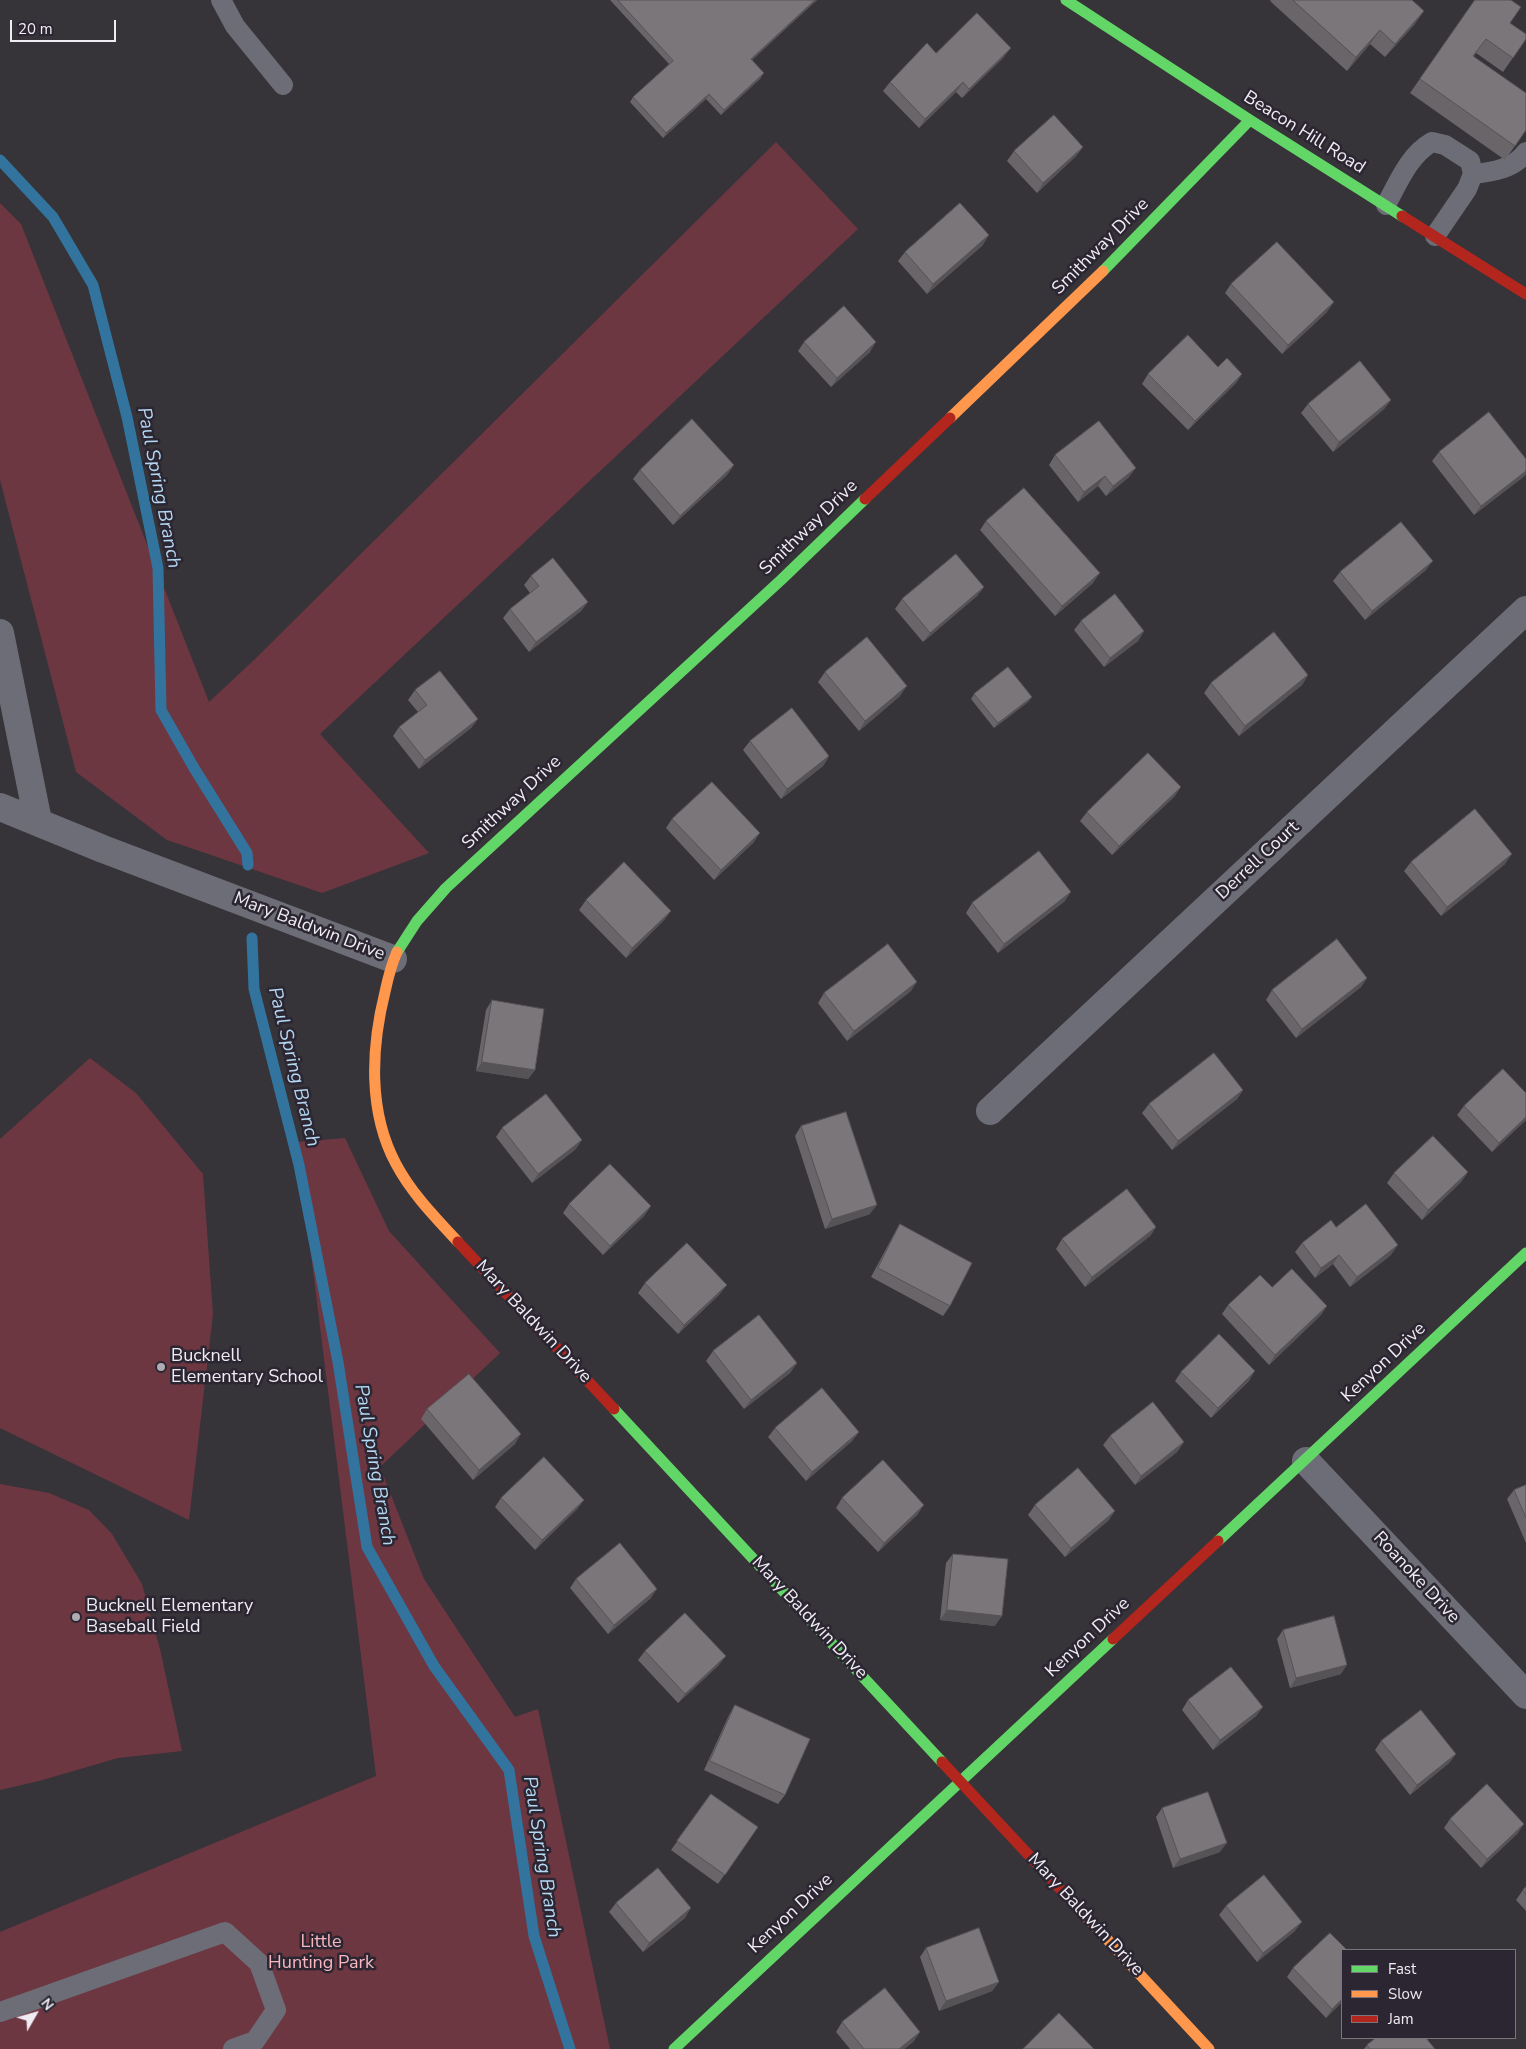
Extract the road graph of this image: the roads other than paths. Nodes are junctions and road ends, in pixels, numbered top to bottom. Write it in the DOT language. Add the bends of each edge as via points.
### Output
graph roads {
  1 [pos="221,0"];
  2 [pos="1066,0"];
  3 [pos="283,85"];
  4 [pos="1250,120"];
  5 [pos="1526,152"];
  6 [pos="1473,174"];
  7 [pos="1386,205"];
  8 [pos="1435,236"];
  9 [pos="1526,294"];
  10 [pos="1526,610"];
  11 [pos="0,632"];
  12 [pos="0,807"];
  13 [pos="38,821"];
  14 [pos="393,959"];
  15 [pos="990,1111"];
  16 [pos="1526,1253"];
  17 [pos="1306,1460"];
  18 [pos="1526,1695"];
  19 [pos="960,1780"];
  20 [pos="0,2012"];
  21 [pos="233,2049"];
  22 [pos="674,2049"];
  23 [pos="1209,2049"];
  1 -- 3 [label="lane" via="235,26"];
  2 -- 4 [label="street, Beacon Hill Road"];
  4 -- 7 [label="street, Beacon Hill Road"];
  4 -- 14 [label="street, Smithway Drive" via="1099,275 851,512 446,888 414,924"];
  5 -- 6 [label="lane" via="1508,166"];
  6 -- 7 [label="lane" via="1470,161 1445,145 1432,142 1410,161"];
  6 -- 8 [label="lane" via="1467,189"];
  7 -- 8 [label="street, Beacon Hill Road"];
  8 -- 9 [label="street, Beacon Hill Road"];
  10 -- 15 [label="street, Derrell Court"];
  11 -- 13 [label="street"];
  12 -- 13 [label="street, Mary Baldwin Drive"];
  13 -- 14 [label="street, Mary Baldwin Drive" via="103,849"];
  14 -- 19 [label="street, Mary Baldwin Drive" via="375,1045 378,1110 394,1158 419,1200"];
  16 -- 17 [label="street, Kenyon Drive"];
  17 -- 18 [label="street, Roanoke Drive"];
  17 -- 19 [label="street, Kenyon Drive"];
  19 -- 22 [label="street, Kenyon Drive"];
  19 -- 23 [label="street, Mary Baldwin Drive"];
  20 -- 21 [label="lane" via="225,1932 259,1963 276,2010 255,2041"];
}
